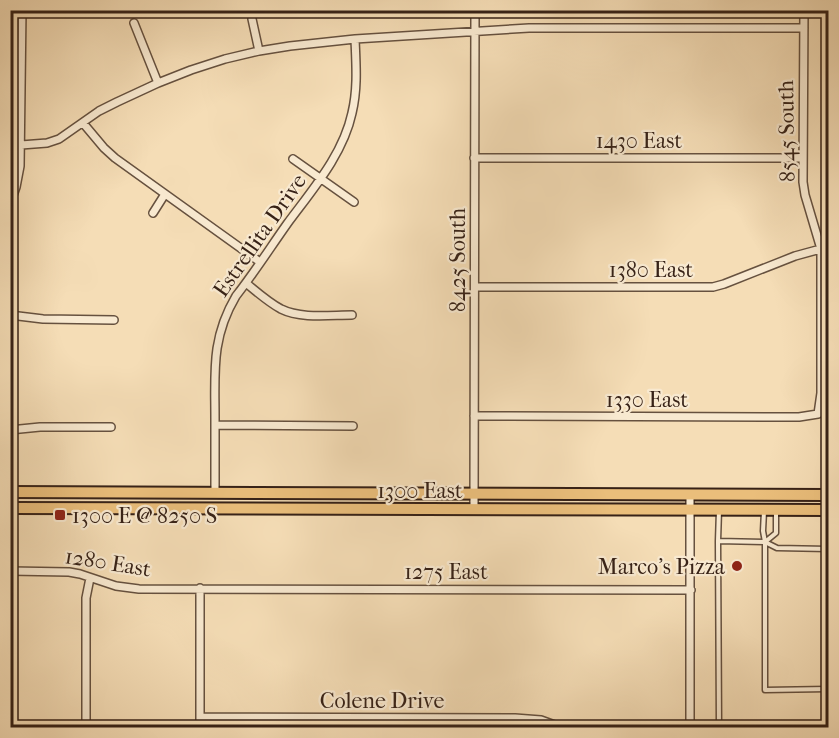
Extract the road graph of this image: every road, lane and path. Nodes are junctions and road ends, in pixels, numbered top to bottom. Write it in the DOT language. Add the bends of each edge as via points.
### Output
graph roads {
  1 [pos="22,10"];
  2 [pos="475,10"];
  3 [pos="804,10"];
  4 [pos="252,19"];
  5 [pos="134,23"];
  6 [pos="804,28"];
  7 [pos="475,31"];
  8 [pos="355,39"];
  9 [pos="259,51"];
  10 [pos="158,83"];
  11 [pos="83,123"];
  12 [pos="21,145"];
  13 [pos="474,158"];
  14 [pos="803,158"];
  15 [pos="293,159"];
  16 [pos="320,178"];
  17 [pos="165,194"];
  18 [pos="354,202"];
  19 [pos="10,204"];
  20 [pos="153,213"];
  21 [pos="825,248"];
  22 [pos="260,262"];
  23 [pos="246,283"];
  24 [pos="475,287"];
  25 [pos="10,315"];
  26 [pos="352,315"];
  27 [pos="114,320"];
  28 [pos="818,414"];
  29 [pos="474,416"];
  30 [pos="215,425"];
  31 [pos="353,426"];
  32 [pos="111,427"];
  33 [pos="10,430"];
  34 [pos="10,492"];
  35 [pos="215,493"];
  36 [pos="474,494"];
  37 [pos="767,495"];
  38 [pos="828,495"];
  39 [pos="690,496"];
  40 [pos="10,508"];
  41 [pos="474,509"];
  42 [pos="690,509"];
  43 [pos="719,510"];
  44 [pos="764,510"];
  45 [pos="776,510"];
  46 [pos="828,510"];
  47 [pos="718,541"];
  48 [pos="765,542"];
  49 [pos="828,549"];
  50 [pos="10,572"];
  51 [pos="90,578"];
  52 [pos="200,588"];
  53 [pos="691,590"];
  54 [pos="828,689"];
  55 [pos="200,717"];
  56 [pos="86,728"];
  57 [pos="200,728"];
  58 [pos="563,728"];
  59 [pos="690,728"];
  60 [pos="719,728"];
  1 -- 12 [label="street"];
  2 -- 7 [label="street, 8425 South"];
  3 -- 6 [label="street, 8545 South"];
  4 -- 9 [label="street"];
  5 -- 10 [label="street"];
  6 -- 7 [label="street"];
  6 -- 14 [label="street, 8545 South"];
  7 -- 8 [label="street"];
  7 -- 13 [label="street, 8425 South"];
  8 -- 9 [label="street"];
  8 -- 16 [label="street, Estrellita Drive" via="352,113 338,151"];
  9 -- 10 [label="street"];
  10 -- 11 [label="street"];
  11 -- 12 [label="street" via="59,139"];
  11 -- 17 [label="street" via="115,158"];
  12 -- 19 [label="street"];
  13 -- 14 [label="street, 1430 East"];
  13 -- 24 [label="street, 8425 South"];
  14 -- 21 [label="street, 8545 South" via="805,195"];
  15 -- 16 [label="street"];
  16 -- 18 [label="street"];
  16 -- 22 [label="street, Estrellita Drive"];
  17 -- 20 [label="street"];
  17 -- 22 [label="street"];
  21 -- 24 [label="street, 1380 East" via="712,287"];
  21 -- 28 [label="street, 8545 South"];
  22 -- 23 [label="street, Estrellita Drive"];
  23 -- 26 [label="street" via="283,310 296,314"];
  23 -- 30 [label="street, Estrellita Drive" via="229,308 217,344"];
  24 -- 29 [label="street, 8425 South"];
  25 -- 27 [label="street" via="68,321"];
  28 -- 29 [label="street, 1330 East"];
  29 -- 36 [label="street, 8425 South"];
  30 -- 31 [label="street"];
  30 -- 35 [label="street, Estrellita Drive"];
  32 -- 33 [label="street"];
  34 -- 35 [label="main road, 1300 East"];
  35 -- 36 [label="main road, 1300 East"];
  36 -- 39 [label="main road, 1300 East"];
  36 -- 41 [label="street, 8425 South"];
  37 -- 38 [label="main road, 1300 East"];
  37 -- 39 [label="main road, 1300 East"];
  37 -- 44 [label="main road"];
  39 -- 42 [label="street"];
  40 -- 41 [label="main road, 1300 East"];
  41 -- 42 [label="main road, 1300 East"];
  42 -- 43 [label="main road, 1300 East"];
  42 -- 53 [label="street"];
  43 -- 44 [label="main road, 1300 East"];
  43 -- 47 [label="lane"];
  44 -- 45 [label="main road, 1300 East"];
  44 -- 48 [label="lane"];
  45 -- 46 [label="main road, 1300 East"];
  45 -- 48 [label="lane" via="776,533"];
  47 -- 48 [label="lane"];
  47 -- 60 [label="lane"];
  48 -- 49 [label="lane" via="777,548"];
  48 -- 54 [label="lane" via="765,690"];
  50 -- 51 [label="street, 1280 East" via="69,572"];
  51 -- 52 [label="street, 1280 East" via="128,588"];
  51 -- 56 [label="street" via="86,598"];
  52 -- 53 [label="street, 1275 East"];
  52 -- 55 [label="street"];
  53 -- 59 [label="street"];
  55 -- 57 [label="street"];
  55 -- 58 [label="street, Colene Drive" via="515,718 541,720"];
}
